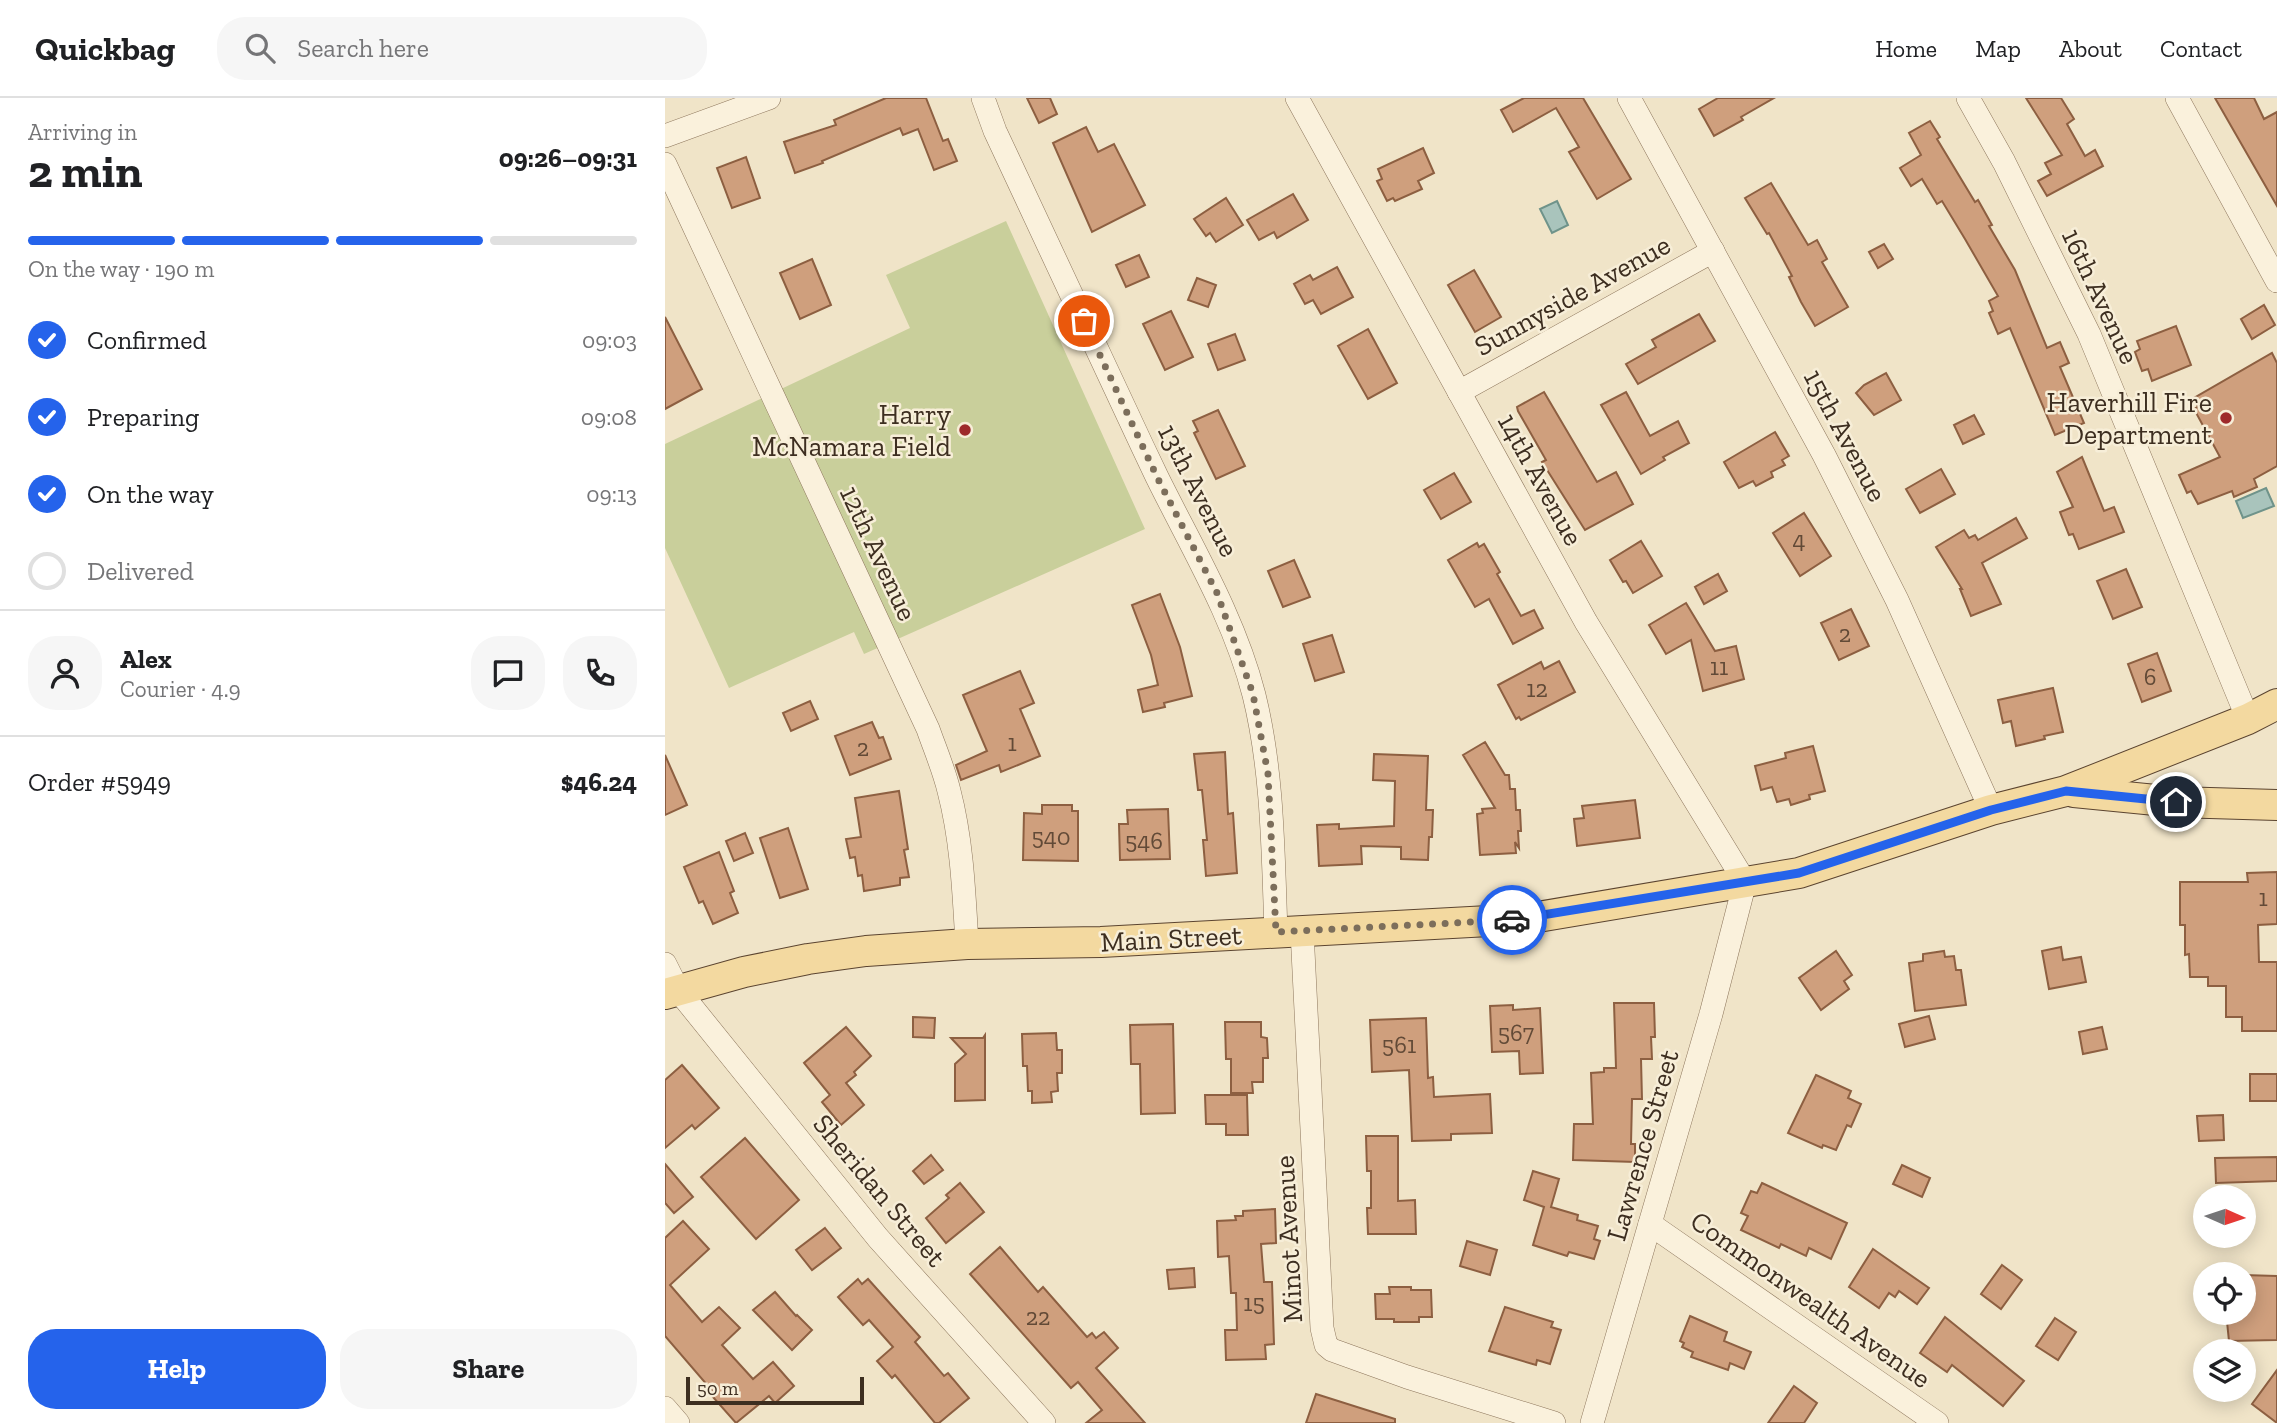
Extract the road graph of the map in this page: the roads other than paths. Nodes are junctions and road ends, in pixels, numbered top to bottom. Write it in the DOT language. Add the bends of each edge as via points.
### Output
graph roads {
  1 [pos="769,98"];
  2 [pos="983,98"];
  3 [pos="1297,98"];
  4 [pos="1629,98"];
  5 [pos="1968,98"];
  6 [pos="2177,98"];
  7 [pos="665,136"];
  8 [pos="665,164"];
  9 [pos="1713,251"];
  10 [pos="2277,281"];
  11 [pos="1459,392"];
  12 [pos="2277,704"];
  13 [pos="2248,719"];
  14 [pos="2066,791"];
  15 [pos="2277,805"];
  16 [pos="1991,810"];
  17 [pos="1745,882"];
  18 [pos="1289,932"];
  19 [pos="968,944"];
  20 [pos="669,983"];
  21 [pos="1650,1224"];
  22 [pos="665,1408"];
  23 [pos="678,1423"];
  24 [pos="1044,1423"];
  25 [pos="1554,1423"];
  26 [pos="1592,1423"];
  27 [pos="1937,1423"];
  1 -- 7 [label="street"];
  2 -- 18 [label="street, 13th Avenue" via="1157,477 1217,593 1240,653 1268,774"];
  3 -- 11 [label="street, 14th Avenue"];
  4 -- 9 [label="street, 15th Avenue"];
  5 -- 13 [label="street, 16th Avenue" via="2089,334"];
  6 -- 10 [label="street"];
  8 -- 19 [label="street, 12th Avenue" via="928,729 955,819"];
  9 -- 11 [label="street, Sunnyside Avenue"];
  9 -- 16 [label="street, 15th Avenue" via="1824,454 1897,600"];
  11 -- 17 [label="street, 14th Avenue" via="1586,622"];
  12 -- 13 [label="main road, Main Street"];
  13 -- 14 [label="main road, Main Street"];
  14 -- 15 [label="main road" via="2176,802"];
  14 -- 16 [label="main road, Main Street"];
  16 -- 17 [label="main road, Main Street" via="1799,873"];
  17 -- 18 [label="main road, Main Street" via="1527,919"];
  17 -- 21 [label="street, Lawrence Street"];
  18 -- 19 [label="main road, Main Street"];
  18 -- 25 [label="street, Minot Avenue" via="1326,1345 1407,1377"];
  19 -- 20 [label="main road, Main Street" via="866,951"];
  20 -- 24 [label="street, Sheridan Street" via="878,1238"];
  21 -- 26 [label="street, Lawrence Street"];
  21 -- 27 [label="street, Commonwealth Avenue"];
  22 -- 23 [label="street"];
}
